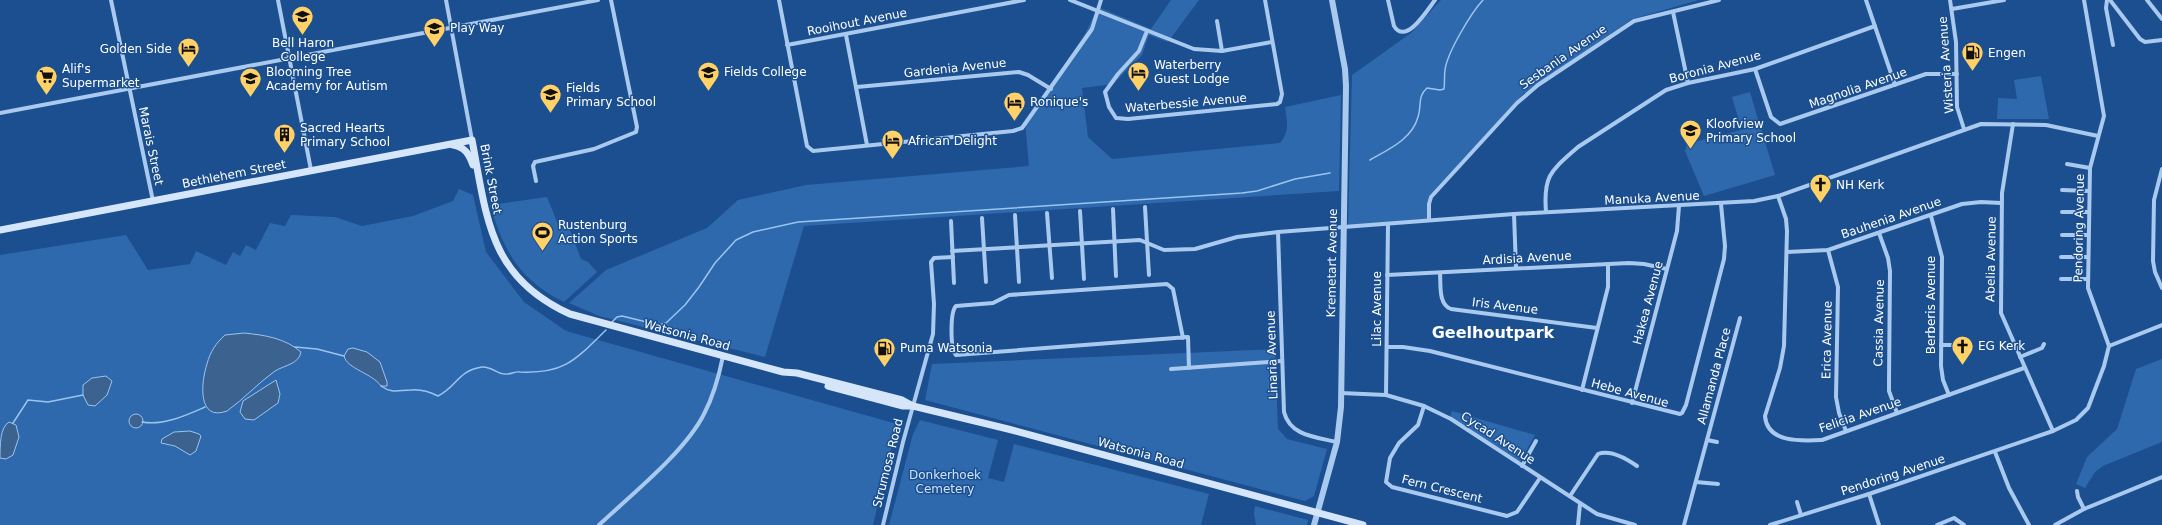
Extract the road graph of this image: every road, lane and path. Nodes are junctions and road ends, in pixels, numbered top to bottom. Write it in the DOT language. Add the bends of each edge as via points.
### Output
graph roads {
  1 [pos="111,0"];
  2 [pos="278,0"];
  3 [pos="446,0"];
  4 [pos="598,0"];
  5 [pos="611,0"];
  6 [pos="779,0"];
  7 [pos="1024,0"];
  8 [pos="1070,0"];
  9 [pos="1101,0"];
  10 [pos="1265,0"];
  11 [pos="1332,0"];
  12 [pos="1388,0"];
  13 [pos="1435,0"];
  14 [pos="1719,0"];
  15 [pos="1866,0"];
  16 [pos="1950,0"];
  17 [pos="2004,0"];
  18 [pos="2084,0"];
  19 [pos="2109,0"];
  20 [pos="2148,0"];
  21 [pos="1952,9"];
  22 [pos="1099,11"];
  23 [pos="1673,12"];
  24 [pos="2162,19"];
  25 [pos="1217,21"];
  26 [pos="1875,26"];
  27 [pos="451,28"];
  28 [pos="1147,31"];
  29 [pos="846,35"];
  30 [pos="2162,40"];
  31 [pos="1272,42"];
  32 [pos="787,45"];
  33 [pos="2113,45"];
  34 [pos="1222,51"];
  35 [pos="290,58"];
  36 [pos="1755,69"];
  37 [pos="1956,74"];
  38 [pos="1688,83"];
  39 [pos="1895,85"];
  40 [pos="856,87"];
  41 [pos="129,89"];
  42 [pos="1051,89"];
  43 [pos="0,113"];
  44 [pos="2013,124"];
  45 [pos="1964,129"];
  46 [pos="2098,136"];
  47 [pos="472,140"];
  48 [pos="449,145"];
  49 [pos="867,145"];
  50 [pos="2067,164"];
  51 [pos="2090,168"];
  52 [pos="2162,169"];
  53 [pos="311,170"];
  54 [pos="479,176"];
  55 [pos="536,181"];
  56 [pos="2062,190"];
  57 [pos="2089,191"];
  58 [pos="1778,196"];
  59 [pos="153,201"];
  60 [pos="2001,203"];
  61 [pos="1721,204"];
  62 [pos="1679,206"];
  63 [pos="1146,207"];
  64 [pos="1112,209"];
  65 [pos="1080,211"];
  66 [pos="1546,212"];
  67 [pos="2062,212"];
  68 [pos="2088,212"];
  69 [pos="1047,213"];
  70 [pos="1514,214"];
  71 [pos="1015,215"];
  72 [pos="1931,216"];
  73 [pos="982,218"];
  74 [pos="1430,220"];
  75 [pos="950,221"];
  76 [pos="1388,224"];
  77 [pos="1343,228"];
  78 [pos="0,230"];
  79 [pos="1278,232"];
  80 [pos="1879,233"];
  81 [pos="2062,234"];
  82 [pos="2088,235"];
  83 [pos="1114,242"];
  84 [pos="1147,242"];
  85 [pos="1082,244"];
  86 [pos="1049,246"];
  87 [pos="1017,248"];
  88 [pos="984,249"];
  89 [pos="1828,250"];
  90 [pos="952,251"];
  91 [pos="1787,252"];
  92 [pos="953,257"];
  93 [pos="2061,257"];
  94 [pos="2088,257"];
  95 [pos="1608,264"];
  96 [pos="1516,268"];
  97 [pos="1667,269"];
  98 [pos="1440,273"];
  99 [pos="1149,275"];
  100 [pos="1387,275"];
  101 [pos="1116,276"];
  102 [pos="1052,278"];
  103 [pos="1084,278"];
  104 [pos="2061,279"];
  105 [pos="2088,279"];
  106 [pos="986,282"];
  107 [pos="1019,282"];
  108 [pos="954,283"];
  109 [pos="2162,288"];
  110 [pos="1740,318"];
  111 [pos="585,319"];
  112 [pos="2162,325"];
  113 [pos="1597,328"];
  114 [pos="1183,338"];
  115 [pos="2044,344"];
  116 [pos="1941,345"];
  117 [pos="1958,345"];
  118 [pos="2109,346"];
  119 [pos="1387,348"];
  120 [pos="723,356"];
  121 [pos="2020,357"];
  122 [pos="1281,362"];
  123 [pos="1190,368"];
  124 [pos="2024,368"];
  125 [pos="1171,369"];
  126 [pos="1582,390"];
  127 [pos="1341,393"];
  128 [pos="1386,395"];
  129 [pos="1949,395"];
  130 [pos="1632,404"];
  131 [pos="913,406"];
  132 [pos="1424,406"];
  133 [pos="1897,413"];
  134 [pos="1846,431"];
  135 [pos="2053,432"];
  136 [pos="1707,440"];
  137 [pos="1536,441"];
  138 [pos="1337,442"];
  139 [pos="1717,442"];
  140 [pos="1995,452"];
  141 [pos="1522,466"];
  142 [pos="1637,466"];
  143 [pos="2162,477"];
  144 [pos="1540,478"];
  145 [pos="1696,482"];
  146 [pos="1718,484"];
  147 [pos="2077,491"];
  148 [pos="1869,494"];
  149 [pos="1570,496"];
  150 [pos="1797,502"];
  151 [pos="1580,504"];
  152 [pos="2084,509"];
  153 [pos="1317,513"];
  154 [pos="1802,515"];
  155 [pos="599,525"];
  156 [pos="883,525"];
  157 [pos="1314,525"];
  158 [pos="1363,525"];
  159 [pos="1578,525"];
  160 [pos="1635,525"];
  161 [pos="1684,525"];
  162 [pos="1770,525"];
  163 [pos="1880,525"];
  164 [pos="1937,525"];
  165 [pos="1964,525"];
  166 [pos="2029,525"];
  167 [pos="2055,525"];
  1 -- 41 [label="street, Marais Street"];
  2 -- 35 [label="street"];
  3 -- 27 [label="street, Brink Street"];
  4 -- 27 [label="street"];
  5 -- 55 [label="street" via="636,132 594,149 537,161 533,166"];
  6 -- 32 [label="street"];
  7 -- 29 [label="street, Rooihout Avenue"];
  8 -- 22 [label="street"];
  9 -- 22 [label="street"];
  10 -- 31 [label="street"];
  11 -- 77 [label="street, Kremetart Avenue" via="1346,86"];
  12 -- 13 [label="street" via="1394,26 1400,32 1412,29"];
  14 -- 23 [label="street, Sesbania Avenue"];
  15 -- 26 [label="street"];
  16 -- 21 [label="street, Wisteria Avenue"];
  17 -- 21 [label="street"];
  18 -- 46 [label="street, Pendoring Avenue" via="2104,116"];
  19 -- 30 [label="street" via="2140,39 2145,42"];
  19 -- 33 [label="street" via="2106,8"];
  20 -- 24 [label="street"];
  21 -- 37 [label="street, Wisteria Avenue"];
  22 -- 28 [label="street"];
  22 -- 42 [label="street" via="1087,36"];
  23 -- 38 [label="street"];
  23 -- 74 [label="street, Sesbania Avenue" via="1634,21 1528,93 1431,197"];
  25 -- 34 [label="street"];
  26 -- 36 [label="street, Boronia Avenue"];
  26 -- 39 [label="street"];
  27 -- 35 [label="street"];
  27 -- 47 [label="street, Brink Street"];
  28 -- 31 [label="street, Waterbessie Avenue" via="1139,51 1105,92 1108,107 1116,118 1128,119 1277,104 1282,98"];
  28 -- 34 [label="street" via="1194,48"];
  29 -- 32 [label="street, Rooihout Avenue"];
  29 -- 40 [label="street"];
  31 -- 34 [label="street"];
  32 -- 49 [label="street" via="807,146 813,151"];
  35 -- 41 [label="street"];
  35 -- 53 [label="street"];
  36 -- 38 [label="street, Boronia Avenue"];
  36 -- 39 [label="street, Magnolia Avenue" via="1771,117 1780,124"];
  37 -- 39 [label="street, Magnolia Avenue" via="1926,74"];
  37 -- 45 [label="street, Wisteria Avenue" via="1957,107"];
  38 -- 66 [label="street, Boronia Avenue" via="1657,95 1567,157 1547,180"];
  40 -- 42 [label="street, Gardenia Avenue" via="1019,72 1028,74"];
  40 -- 49 [label="street"];
  41 -- 43 [label="street"];
  41 -- 59 [label="street, Marais Street"];
  42 -- 49 [label="street" via="1030,120 1019,130"];
  44 -- 45 [label="street, Manuka Avenue" via="1981,124"];
  44 -- 46 [label="street, Manuka Avenue" via="2046,125"];
  44 -- 60 [label="street, Abelia Avenue"];
  45 -- 58 [label="street, Manuka Avenue"];
  46 -- 51 [label="street, Pendoring Avenue"];
  47 -- 48 [label="main road, Bethlehem Street"];
  47 -- 54 [label="main road, Brink Street"];
  48 -- 53 [label="main road, Bethlehem Street"];
  48 -- 54 [label="main road" via="467,151"];
  50 -- 51 [label="street"];
  51 -- 57 [label="street, Pendoring Avenue"];
  52 -- 109 [label="street" via="2154,200 2153,261"];
  53 -- 59 [label="main road, Bethlehem Street"];
  54 -- 111 [label="main road, Brink Street" via="490,230 511,270 538,297"];
  56 -- 57 [label="street"];
  57 -- 68 [label="street, Pendoring Avenue"];
  58 -- 61 [label="street, Manuka Avenue"];
  58 -- 91 [label="street, Felicia Avenue" via="1786,219"];
  59 -- 78 [label="main road, Bethlehem Street"];
  60 -- 72 [label="street, Bauhenia Avenue" via="1972,202"];
  60 -- 121 [label="street, Abelia Avenue" via="2000,309"];
  61 -- 62 [label="street, Manuka Avenue"];
  61 -- 130 [label="street, Hebe Avenue" via="1724,259 1684,410 1675,415"];
  62 -- 66 [label="street, Manuka Avenue"];
  62 -- 97 [label="street, Hakea Avenue" via="1677,231"];
  63 -- 84 [label="street"];
  64 -- 83 [label="street"];
  65 -- 85 [label="street"];
  66 -- 70 [label="street, Manuka Avenue"];
  67 -- 68 [label="street"];
  68 -- 82 [label="street, Pendoring Avenue"];
  69 -- 86 [label="street"];
  70 -- 74 [label="street, Manuka Avenue"];
  70 -- 96 [label="street"];
  71 -- 87 [label="street"];
  72 -- 80 [label="street, Bauhenia Avenue"];
  72 -- 116 [label="street, Berberis Avenue" via="1942,257"];
  73 -- 88 [label="street"];
  74 -- 76 [label="street, Manuka Avenue"];
  75 -- 90 [label="street"];
  76 -- 77 [label="street, Manuka Avenue"];
  76 -- 100 [label="street, Lilac Avenue"];
  77 -- 79 [label="street, Manuka Avenue"];
  77 -- 127 [label="street, Kremetart Avenue"];
  79 -- 84 [label="street, Manuka Avenue" via="1237,236 1195,249 1164,250"];
  79 -- 122 [label="street, Linaria Avenue"];
  80 -- 89 [label="street, Bauhenia Avenue"];
  80 -- 133 [label="street, Cassia Avenue" via="1890,271 1889,382 1890,395"];
  81 -- 82 [label="street"];
  82 -- 94 [label="street, Pendoring Avenue"];
  83 -- 84 [label="street"];
  83 -- 85 [label="street"];
  83 -- 101 [label="street"];
  84 -- 99 [label="street"];
  85 -- 86 [label="street"];
  85 -- 103 [label="street"];
  86 -- 87 [label="street"];
  86 -- 102 [label="street"];
  87 -- 88 [label="street"];
  87 -- 107 [label="street"];
  88 -- 90 [label="street"];
  88 -- 106 [label="street"];
  89 -- 91 [label="street, Bauhenia Avenue"];
  89 -- 134 [label="street, Erica Avenue" via="1838,287 1836,397"];
  90 -- 92 [label="street"];
  91 -- 134 [label="street, Felicia Avenue" via="1784,357 1766,406 1765,424 1773,434 1787,439 1822,440"];
  92 -- 108 [label="street"];
  92 -- 131 [label="street, Strumosa Road" via="934,258 931,262 934,334"];
  93 -- 94 [label="street"];
  94 -- 105 [label="street, Pendoring Avenue"];
  95 -- 96 [label="street, Ardisia Avenue"];
  95 -- 97 [label="street, Ardisia Avenue" via="1636,262"];
  95 -- 113 [label="street" via="1608,287"];
  96 -- 98 [label="street, Ardisia Avenue"];
  97 -- 130 [label="street, Hakea Avenue"];
  98 -- 100 [label="street, Ardisia Avenue"];
  98 -- 113 [label="street, Iris Avenue" via="1442,301 1451,309"];
  100 -- 119 [label="street, Lilac Avenue"];
  104 -- 105 [label="street"];
  105 -- 118 [label="street, Pendoring Avenue" via="2088,292"];
  110 -- 136 [label="street, Allamanda Place"];
  111 -- 120 [label="main road, Watsonia Road"];
  112 -- 118 [label="street"];
  113 -- 126 [label="street"];
  114 -- 114 [label="street" via="1173,289 1167,284 1009,294 993,303 956,306 952,312 953,349 954,353 959,355"];
  114 -- 123 [label="street" via="1188,337"];
  115 -- 121 [label="street" via="2042,348"];
  116 -- 117 [label="street"];
  116 -- 129 [label="street, Berberis Avenue" via="1942,371"];
  118 -- 135 [label="street, Pendoring Avenue" via="2088,408 2076,420"];
  119 -- 126 [label="street, Hebe Avenue" via="1403,347 1430,351"];
  119 -- 128 [label="street, Lilac Avenue"];
  120 -- 131 [label="main road, Watsonia Road" via="784,372 796,378 903,406"];
  120 -- 155 [label="street" via="712,399 695,429 670,458"];
  121 -- 124 [label="street, Abelia Avenue"];
  122 -- 123 [label="street"];
  122 -- 138 [label="street, Linaria Avenue" via="1284,412 1291,426 1298,432"];
  123 -- 125 [label="street"];
  124 -- 129 [label="street, Felicia Avenue"];
  124 -- 135 [label="street, Abelia Avenue"];
  126 -- 130 [label="street, Hebe Avenue"];
  127 -- 128 [label="street, Cycad Avenue"];
  127 -- 138 [label="street, Kremetart Avenue"];
  128 -- 132 [label="street, Cycad Avenue"];
  129 -- 133 [label="street, Felicia Avenue"];
  131 -- 153 [label="main road, Watsonia Road" via="1008,429"];
  131 -- 156 [label="street, Strumosa Road"];
  132 -- 141 [label="street, Cycad Avenue" via="1451,420"];
  132 -- 144 [label="street, Fern Crescent" via="1418,425 1399,443 1390,458 1386,482 1392,487 1507,516 1517,512"];
  133 -- 134 [label="street, Felicia Avenue"];
  135 -- 140 [label="street, Pendoring Avenue"];
  136 -- 139 [label="street, Allamanda Place"];
  136 -- 145 [label="street, Allamanda Place"];
  137 -- 141 [label="street"];
  138 -- 153 [label="street, Kremetart Avenue"];
  140 -- 148 [label="street, Pendoring Avenue"];
  140 -- 166 [label="street" via="2009,488"];
  141 -- 144 [label="street, Cycad Avenue"];
  142 -- 149 [label="street" via="1623,457 1602,452 1598,454"];
  143 -- 152 [label="street"];
  144 -- 149 [label="street, Cycad Avenue"];
  145 -- 146 [label="street"];
  145 -- 161 [label="street, Allamanda Place"];
  147 -- 152 [label="street"];
  148 -- 154 [label="street, Pendoring Avenue"];
  148 -- 163 [label="street"];
  149 -- 151 [label="street, Cycad Avenue"];
  150 -- 154 [label="street"];
  151 -- 159 [label="street"];
  151 -- 160 [label="street, Cycad Avenue" via="1604,517"];
  152 -- 167 [label="street"];
  153 -- 157 [label="street, Kremetart Avenue"];
  153 -- 158 [label="main road, Watsonia Road"];
  154 -- 162 [label="street, Pendoring Avenue"];
  164 -- 165 [label="street" via="1954,518"];
}
